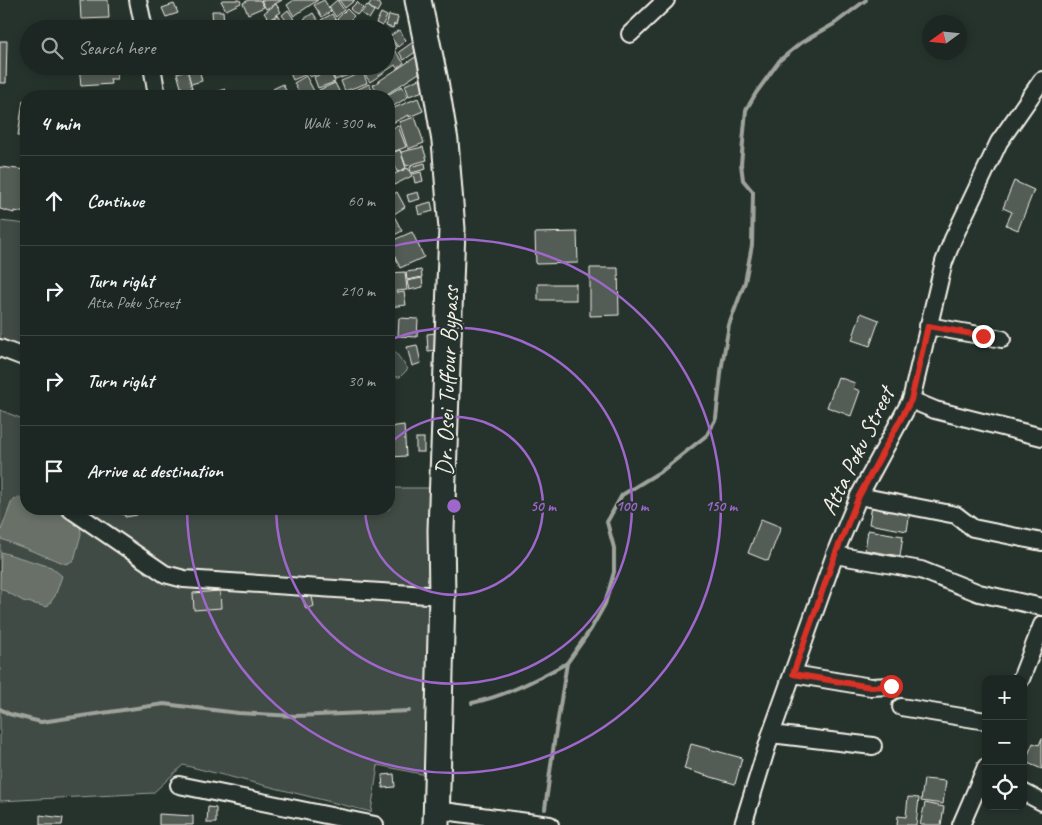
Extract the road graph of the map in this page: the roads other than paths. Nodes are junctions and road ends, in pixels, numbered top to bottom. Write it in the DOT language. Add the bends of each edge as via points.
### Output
graph roads {
  1 [pos="138,0"];
  2 [pos="418,0"];
  3 [pos="666,0"];
  4 [pos="142,20"];
  5 [pos="630,34"];
  6 [pos="154,75"];
  7 [pos="1042,80"];
  8 [pos="157,90"];
  9 [pos="928,326"];
  10 [pos="1002,339"];
  11 [pos="0,348"];
  12 [pos="20,356"];
  13 [pos="911,400"];
  14 [pos="1042,437"];
  15 [pos="859,496"];
  16 [pos="79,515"];
  17 [pos="1042,542"];
  18 [pos="835,555"];
  19 [pos="442,596"];
  20 [pos="1042,607"];
  21 [pos="1042,625"];
  22 [pos="793,674"];
  23 [pos="1023,675"];
  24 [pos="891,686"];
  25 [pos="901,708"];
  26 [pos="982,720"];
  27 [pos="771,734"];
  28 [pos="873,746"];
  29 [pos="982,777"];
  30 [pos="179,785"];
  31 [pos="1027,794"];
  32 [pos="1042,802"];
  33 [pos="436,817"];
  34 [pos="375,825"];
  35 [pos="550,825"];
  36 [pos="742,825"];
  37 [pos="961,825"];
  1 -- 4 [label="street"];
  2 -- 19 [label="highway, Dr. Osei Tuffour Bypass" via="446,141 452,229 441,530"];
  3 -- 5 [label="street"];
  6 -- 8 [label="street"];
  7 -- 9 [label="street, Atta Poku Street" via="990,158 944,262"];
  9 -- 10 [label="street"];
  9 -- 13 [label="street, Atta Poku Street"];
  11 -- 12 [label="street"];
  13 -- 14 [label="street" via="935,410"];
  13 -- 15 [label="street, Atta Poku Street"];
  15 -- 17 [label="street" via="956,515 973,528"];
  15 -- 18 [label="street, Atta Poku Street"];
  16 -- 19 [label="street" via="165,574 184,579"];
  18 -- 20 [label="street" via="921,570 979,593"];
  18 -- 22 [label="street, Atta Poku Street"];
  19 -- 33 [label="highway, Dr. Osei Tuffour Bypass"];
  21 -- 23 [label="street"];
  22 -- 24 [label="street" via="871,687"];
  22 -- 27 [label="street, Atta Poku Street"];
  25 -- 26 [label="street"];
  27 -- 28 [label="street"];
  27 -- 36 [label="street, Atta Poku Street"];
  29 -- 37 [label="street"];
  30 -- 34 [label="street"];
  31 -- 32 [label="street"];
  33 -- 35 [label="street"];
}
